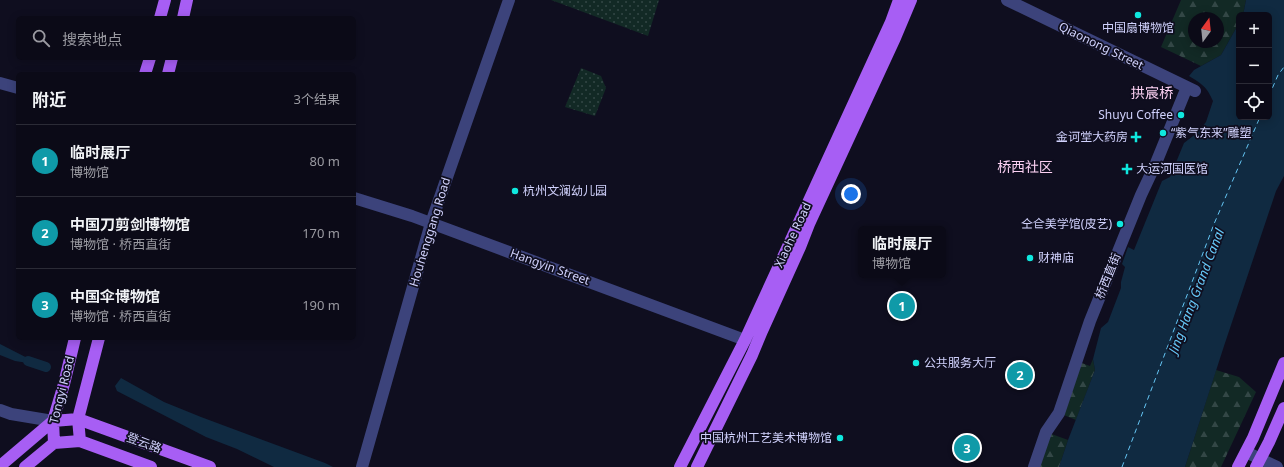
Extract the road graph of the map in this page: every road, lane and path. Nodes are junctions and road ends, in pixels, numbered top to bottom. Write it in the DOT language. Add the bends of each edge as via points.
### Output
graph roads {
  1 [pos="165,0"];
  2 [pos="188,0"];
  3 [pos="509,0"];
  4 [pos="899,0"];
  5 [pos="911,0"];
  6 [pos="1006,0"];
  7 [pos="161,16"];
  8 [pos="184,16"];
  9 [pos="149,60"];
  10 [pos="172,60"];
  11 [pos="146,72"];
  12 [pos="168,72"];
  13 [pos="0,83"];
  14 [pos="16,87"];
  15 [pos="1191,89"];
  16 [pos="356,199"];
  17 [pos="431,223"];
  18 [pos="75,340"];
  19 [pos="98,340"];
  20 [pos="745,340"];
  21 [pos="1284,363"];
  22 [pos="1284,408"];
  23 [pos="0,410"];
  24 [pos="78,418"];
  25 [pos="52,421"];
  26 [pos="80,441"];
  27 [pos="54,443"];
  28 [pos="1246,452"];
  29 [pos="1258,463"];
  30 [pos="0,466"];
  31 [pos="25,467"];
  32 [pos="150,467"];
  33 [pos="210,467"];
  34 [pos="362,467"];
  35 [pos="680,467"];
  36 [pos="697,467"];
  37 [pos="1034,467"];
  38 [pos="1238,467"];
  39 [pos="1277,467"];
  1 -- 7 [label="main road"];
  2 -- 8 [label="main road"];
  3 -- 17 [label="street, Houhenggang Road"];
  4 -- 20 [label="main road, Xiaohe Road"];
  5 -- 36 [label="main road, Xiaohe Road" via="752,355"];
  6 -- 15 [label="street, Qiaonong Street"];
  9 -- 11 [label="main road"];
  10 -- 12 [label="main road"];
  13 -- 14 [label="street"];
  15 -- 37 [label="street, 桥西直街" via="1141,195 1090,321 1059,413 1046,432"];
  16 -- 17 [label="street, Hangyin Street"];
  17 -- 20 [label="street, Hangyin Street"];
  17 -- 34 [label="street, Houhenggang Road"];
  18 -- 25 [label="main road, Tongyi Road"];
  19 -- 24 [label="main road, Tongyi Road"];
  20 -- 35 [label="main road, Xiaohe Road"];
  21 -- 28 [label="main road"];
  22 -- 29 [label="main road"];
  23 -- 25 [label="street"];
  24 -- 25 [label="main road"];
  24 -- 26 [label="main road, Tongyi Road"];
  24 -- 33 [label="main road, 登云路"];
  25 -- 27 [label="main road, Tongyi Road"];
  25 -- 30 [label="main road"];
  26 -- 27 [label="main road"];
  26 -- 32 [label="main road"];
  27 -- 31 [label="main road"];
  28 -- 29 [label="street"];
  28 -- 38 [label="main road"];
  29 -- 39 [label="street"];
}
